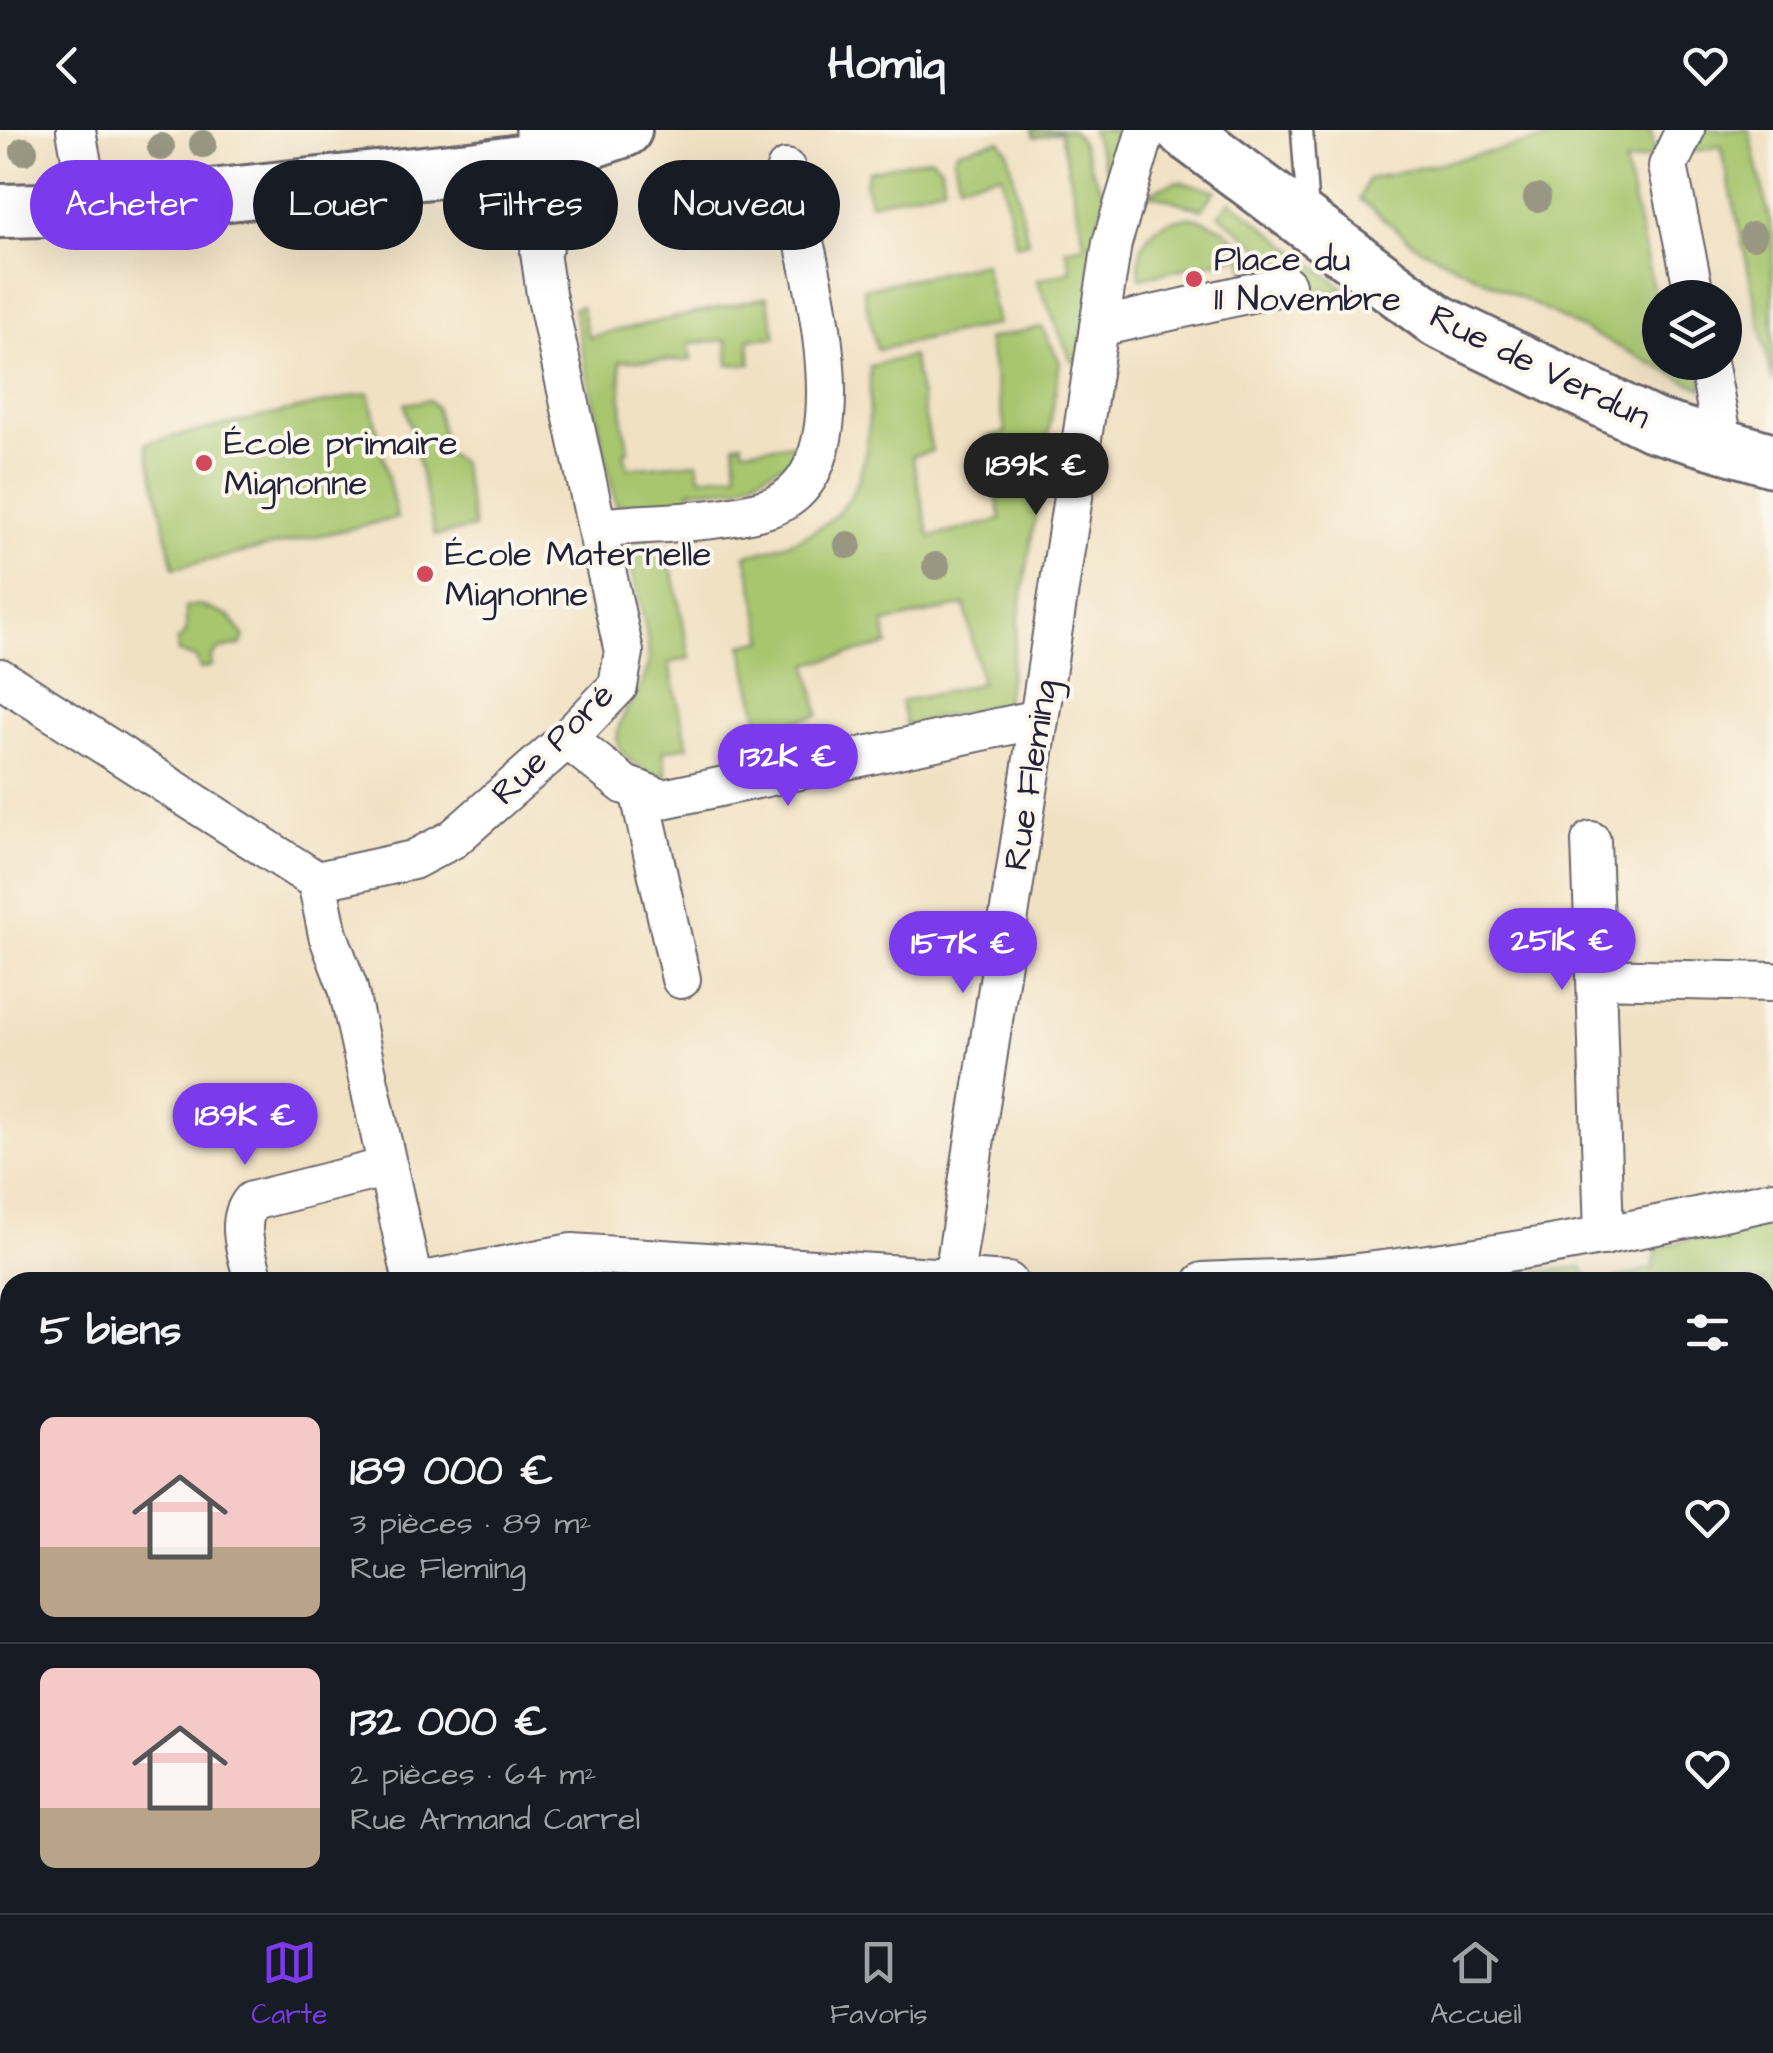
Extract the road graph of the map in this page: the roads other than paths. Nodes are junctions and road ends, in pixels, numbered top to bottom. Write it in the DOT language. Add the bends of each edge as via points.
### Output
graph roads {
  1 [pos="494,130"];
  2 [pos="624,130"];
  3 [pos="1146,130"];
  4 [pos="1182,130"];
  5 [pos="1302,130"];
  6 [pos="1685,130"];
  7 [pos="539,144"];
  8 [pos="219,160"];
  9 [pos="233,163"];
  10 [pos="30,187"];
  11 [pos="0,195"];
  12 [pos="30,198"];
  13 [pos="0,212"];
  14 [pos="1308,220"];
  15 [pos="804,250"];
  16 [pos="1691,280"];
  17 [pos="1286,284"];
  18 [pos="1099,327"];
  19 [pos="1716,380"];
  20 [pos="1749,453"];
  21 [pos="597,528"];
  22 [pos="0,678"];
  23 [pos="1039,719"];
  24 [pos="568,739"];
  25 [pos="638,790"];
  26 [pos="1591,841"];
  27 [pos="317,881"];
  28 [pos="1596,978"];
  29 [pos="680,979"];
  30 [pos="1773,982"];
  31 [pos="388,1167"];
  32 [pos="1773,1200"];
  33 [pos="1604,1236"];
  34 [pos="252,1272"];
  35 [pos="414,1272"];
  36 [pos="472,1272"];
  37 [pos="836,1272"];
  38 [pos="954,1272"];
  39 [pos="1365,1272"];
  1 -- 8 [label="main road"];
  2 -- 7 [label="main road"];
  3 -- 18 [label="street" via="1112,243"];
  4 -- 14 [label="main road, Rue de Verdun"];
  5 -- 14 [label="lane"];
  6 -- 16 [label="street" via="1668,166"];
  7 -- 9 [label="main road"];
  7 -- 21 [label="street, Rue Poré" via="557,217 540,252 544,280"];
  10 -- 11 [label="main road"];
  12 -- 13 [label="main road"];
  14 -- 20 [label="main road, Rue de Verdun" via="1438,321 1653,425"];
  15 -- 21 [label="street" via="824,366 826,431 812,470 794,494 767,508"];
  17 -- 18 [label="street"];
  18 -- 23 [label="street, Rue Fleming"];
  19 -- 20 [label="street"];
  21 -- 24 [label="street, Rue Poré" via="624,652 618,686"];
  22 -- 27 [label="street"];
  23 -- 25 [label="street" via="698,795 663,799"];
  23 -- 38 [label="street, Rue Fleming"];
  24 -- 25 [label="street"];
  24 -- 27 [label="street, Rue Poré" via="453,838 413,860"];
  25 -- 29 [label="street"];
  26 -- 28 [label="street"];
  27 -- 31 [label="street"];
  28 -- 30 [label="street"];
  28 -- 33 [label="street"];
  31 -- 34 [label="street" via="252,1202 242,1226"];
  31 -- 35 [label="street"];
  32 -- 33 [label="street"];
  33 -- 39 [label="street"];
  36 -- 37 [label="street" via="572,1254"];
}
